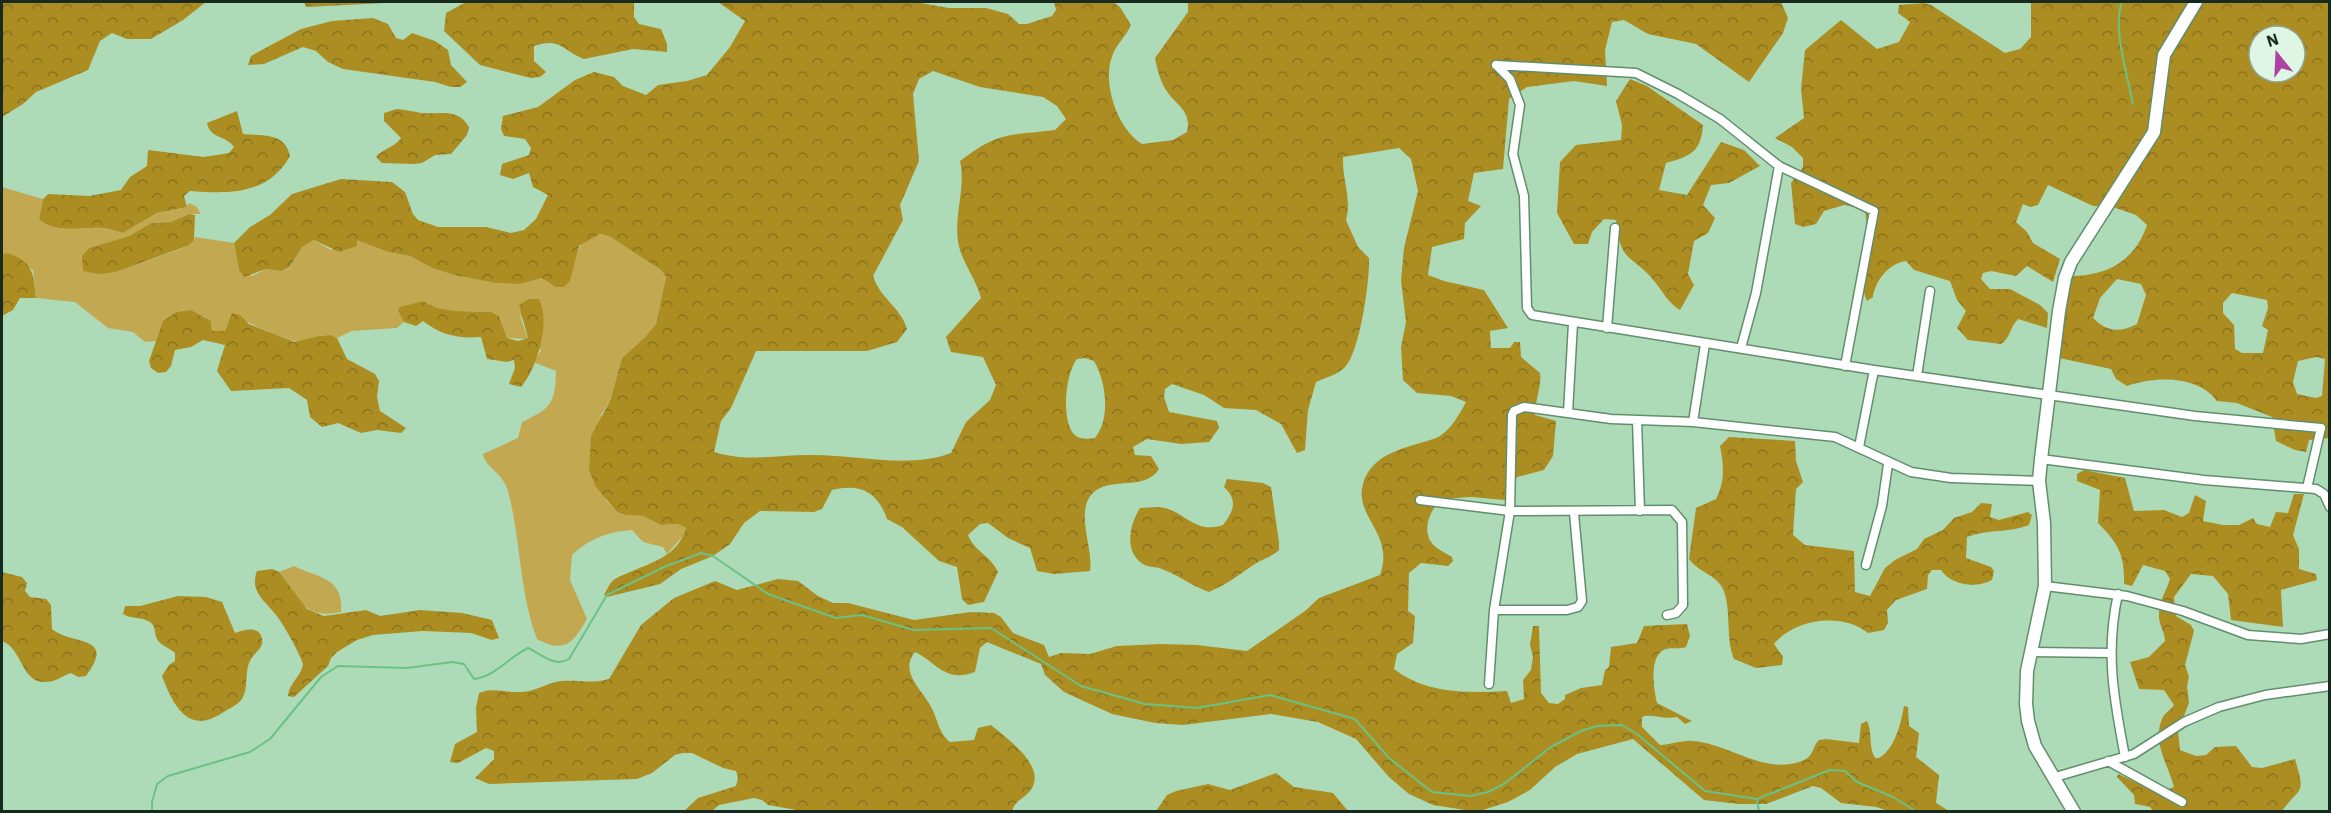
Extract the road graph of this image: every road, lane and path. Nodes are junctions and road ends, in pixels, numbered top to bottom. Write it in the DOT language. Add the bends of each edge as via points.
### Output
graph roads {
  1 [pos="2196,2"];
  2 [pos="1779,166"];
  3 [pos="1615,228"];
  4 [pos="1930,291"];
  5 [pos="1573,323"];
  6 [pos="1607,328"];
  7 [pos="1705,344"];
  8 [pos="1741,348"];
  9 [pos="1845,366"];
  10 [pos="1874,370"];
  11 [pos="1917,376"];
  12 [pos="2049,394"];
  13 [pos="1568,413"];
  14 [pos="1637,420"];
  15 [pos="1694,422"];
  16 [pos="2325,428"];
  17 [pos="1858,447"];
  18 [pos="2041,459"];
  19 [pos="1888,464"];
  20 [pos="2038,481"];
  21 [pos="2307,488"];
  22 [pos="1420,500"];
  23 [pos="2330,507"];
  24 [pos="1510,511"];
  25 [pos="1640,511"];
  26 [pos="1574,513"];
  27 [pos="1866,566"];
  28 [pos="2045,586"];
  29 [pos="2118,594"];
  30 [pos="1494,610"];
  31 [pos="1667,615"];
  32 [pos="2330,634"];
  33 [pos="2031,652"];
  34 [pos="2110,653"];
  35 [pos="1489,684"];
  36 [pos="2330,686"];
  37 [pos="2125,757"];
  38 [pos="2108,761"];
  39 [pos="2052,778"];
  40 [pos="2182,802"];
  41 [pos="2073,812"];
  1 -- 12 [label="main road" via="2164,55 2154,132 2065,278"];
  2 -- 5 [label="street" via="1720,119 1636,73 1496,65 1510,79 1520,105 1513,154 1524,196 1527,308 1538,318"];
  2 -- 8 [label="street" via="1754,302"];
  2 -- 9 [label="street" via="1874,211"];
  3 -- 6 [label="street"];
  4 -- 11 [label="street"];
  5 -- 6 [label="street"];
  5 -- 13 [label="street"];
  6 -- 7 [label="street"];
  7 -- 8 [label="street"];
  7 -- 15 [label="street"];
  8 -- 9 [label="street"];
  9 -- 10 [label="street"];
  10 -- 11 [label="street"];
  10 -- 17 [label="street"];
  11 -- 12 [label="street"];
  12 -- 16 [label="street" via="2195,416"];
  12 -- 18 [label="main road"];
  13 -- 14 [label="street"];
  13 -- 24 [label="street" via="1524,407 1514,411"];
  14 -- 15 [label="street"];
  14 -- 25 [label="street"];
  15 -- 17 [label="street" via="1834,437"];
  16 -- 21 [label="street"];
  17 -- 19 [label="street"];
  18 -- 20 [label="main road"];
  18 -- 21 [label="street" via="2204,480"];
  19 -- 20 [label="street" via="1951,478"];
  19 -- 27 [label="street"];
  20 -- 28 [label="main road" via="2044,523"];
  21 -- 23 [label="street" via="2320,490"];
  22 -- 24 [label="street"];
  24 -- 26 [label="street"];
  24 -- 30 [label="street"];
  25 -- 26 [label="street"];
  25 -- 31 [label="street" via="1672,510 1682,522 1683,605 1676,613"];
  26 -- 30 [label="street" via="1582,601 1578,607"];
  28 -- 29 [label="street"];
  28 -- 33 [label="main road"];
  29 -- 32 [label="street" via="2183,611 2248,635 2301,639"];
  29 -- 34 [label="street"];
  30 -- 35 [label="street"];
  33 -- 34 [label="street"];
  33 -- 39 [label="main road" via="2027,671 2028,721"];
  34 -- 37 [label="street"];
  36 -- 37 [label="street" via="2265,695 2219,707 2184,722 2148,747"];
  37 -- 38 [label="street"];
  38 -- 39 [label="street"];
  38 -- 40 [label="street"];
  39 -- 41 [label="main road"];
}
